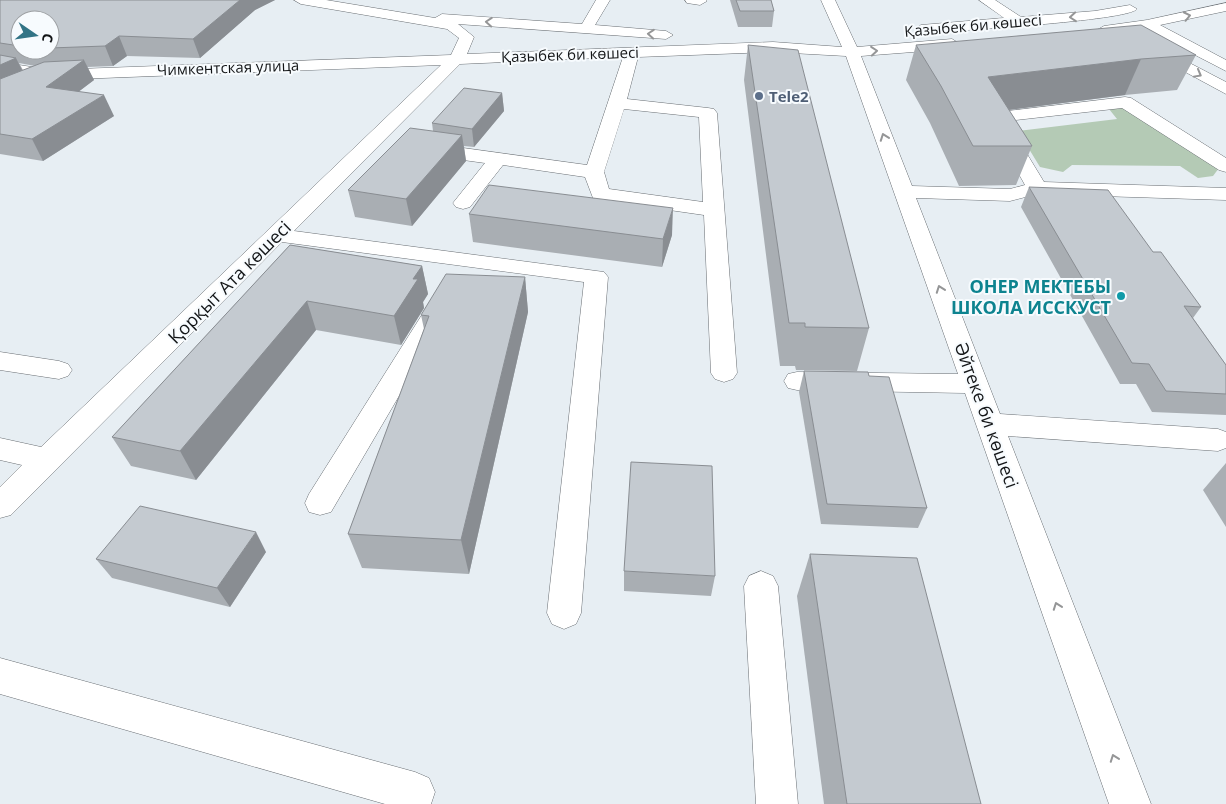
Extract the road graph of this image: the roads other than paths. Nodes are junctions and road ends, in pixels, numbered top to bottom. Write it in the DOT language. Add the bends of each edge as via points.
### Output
graph roads {
  1 [pos="301,0"];
  2 [pos="396,0"];
  3 [pos="603,0"];
  4 [pos="692,0"];
  5 [pos="828,0"];
  6 [pos="986,0"];
  7 [pos="700,1"];
  8 [pos="1146,6"];
  9 [pos="1226,7"];
  10 [pos="377,11"];
  11 [pos="1122,11"];
  12 [pos="400,15"];
  13 [pos="1095,15"];
  14 [pos="1018,21"];
  15 [pos="1147,24"];
  16 [pos="586,29"];
  17 [pos="1118,29"];
  18 [pos="906,30"];
  19 [pos="1089,32"];
  20 [pos="853,40"];
  21 [pos="964,43"];
  22 [pos="780,46"];
  23 [pos="632,52"];
  24 [pos="457,58"];
  25 [pos="0,66"];
  26 [pos="1226,66"];
  27 [pos="51,75"];
  28 [pos="25,87"];
  29 [pos="1226,89"];
  30 [pos="617,103"];
  31 [pos="411,147"];
  32 [pos="498,159"];
  33 [pos="1226,166"];
  34 [pos="594,172"];
  35 [pos="1037,188"];
  36 [pos="904,192"];
  37 [pos="1226,194"];
  38 [pos="463,203"];
  39 [pos="714,210"];
  40 [pos="276,235"];
  41 [pos="467,260"];
  42 [pos="0,361"];
  43 [pos="58,370"];
  44 [pos="724,373"];
  45 [pos="797,381"];
  46 [pos="975,384"];
  47 [pos="990,424"];
  48 [pos="1218,440"];
  49 [pos="0,448"];
  50 [pos="48,460"];
  51 [pos="320,503"];
  52 [pos="0,506"];
  53 [pos="761,586"];
  54 [pos="564,613"];
  55 [pos="0,676"];
  56 [pos="415,792"];
  57 [pos="777,804"];
  58 [pos="1130,804"];
  1 -- 10 [label="street"];
  2 -- 10 [label="street"];
  3 -- 16 [label="street"];
  4 -- 7 [label="street"];
  5 -- 20 [label="street, Әйтеке би көшесі"];
  6 -- 14 [label="street"];
  8 -- 11 [label="street, Қазыбек би көшесі"];
  15 -- 9 [label="street, one-way"];
  10 -- 12 [label="street"];
  11 -- 13 [label="street, Қазыбек би көшесі"];
  11 -- 15 [label="street"];
  16 -- 12 [label="street, one-way"];
  12 -- 24 [label="street" via="461,30 467,37"];
  13 -- 14 [label="street, Қазыбек би көшесі, one-way"];
  13 -- 17 [label="street"];
  14 -- 18 [label="street, Қазыбек би көшесі"];
  15 -- 17 [label="street"];
  15 -- 26 [label="street"];
  22 -- 16 [label="street, one-way"];
  17 -- 19 [label="street"];
  17 -- 29 [label="street, one-way"];
  20 -- 21 [label="street, Қазыбек би көшесі, one-way"];
  20 -- 22 [label="street, Қазыбек би көшесі"];
  36 -- 20 [label="street, Әйтеке би көшесі, one-way"];
  22 -- 23 [label="street, Қазыбек би көшесі"];
  23 -- 24 [label="street, Қазыбек би көшесі"];
  23 -- 30 [label="street"];
  24 -- 27 [label="street, Чимкентская улица"];
  24 -- 40 [label="street, Қорқыт Ата көшесі" via="382,143"];
  25 -- 27 [label="street, Чимкентская улица"];
  27 -- 28 [label="street"];
  30 -- 34 [label="street"];
  30 -- 39 [label="street" via="708,113"];
  31 -- 32 [label="street"];
  32 -- 34 [label="street"];
  32 -- 38 [label="street"];
  33 -- 35 [label="street" via="1125,102 996,117"];
  34 -- 39 [label="street" via="600,194"];
  35 -- 36 [label="street" via="1010,195"];
  35 -- 37 [label="street"];
  46 -- 36 [label="street, Әйтеке би көшесі, one-way"];
  39 -- 44 [label="street"];
  40 -- 41 [label="street"];
  40 -- 50 [label="street, Қорқыт Ата көшесі"];
  41 -- 51 [label="street"];
  41 -- 54 [label="street" via="596,277"];
  42 -- 43 [label="street"];
  45 -- 46 [label="street"];
  46 -- 47 [label="street, Әйтеке би көшесі"];
  47 -- 48 [label="street"];
  58 -- 47 [label="street, Әйтеке би көшесі, one-way"];
  49 -- 50 [label="street"];
  50 -- 52 [label="street, Қорқыт Ата көшесі"];
  53 -- 57 [label="street"];
  55 -- 56 [label="street"];
}
